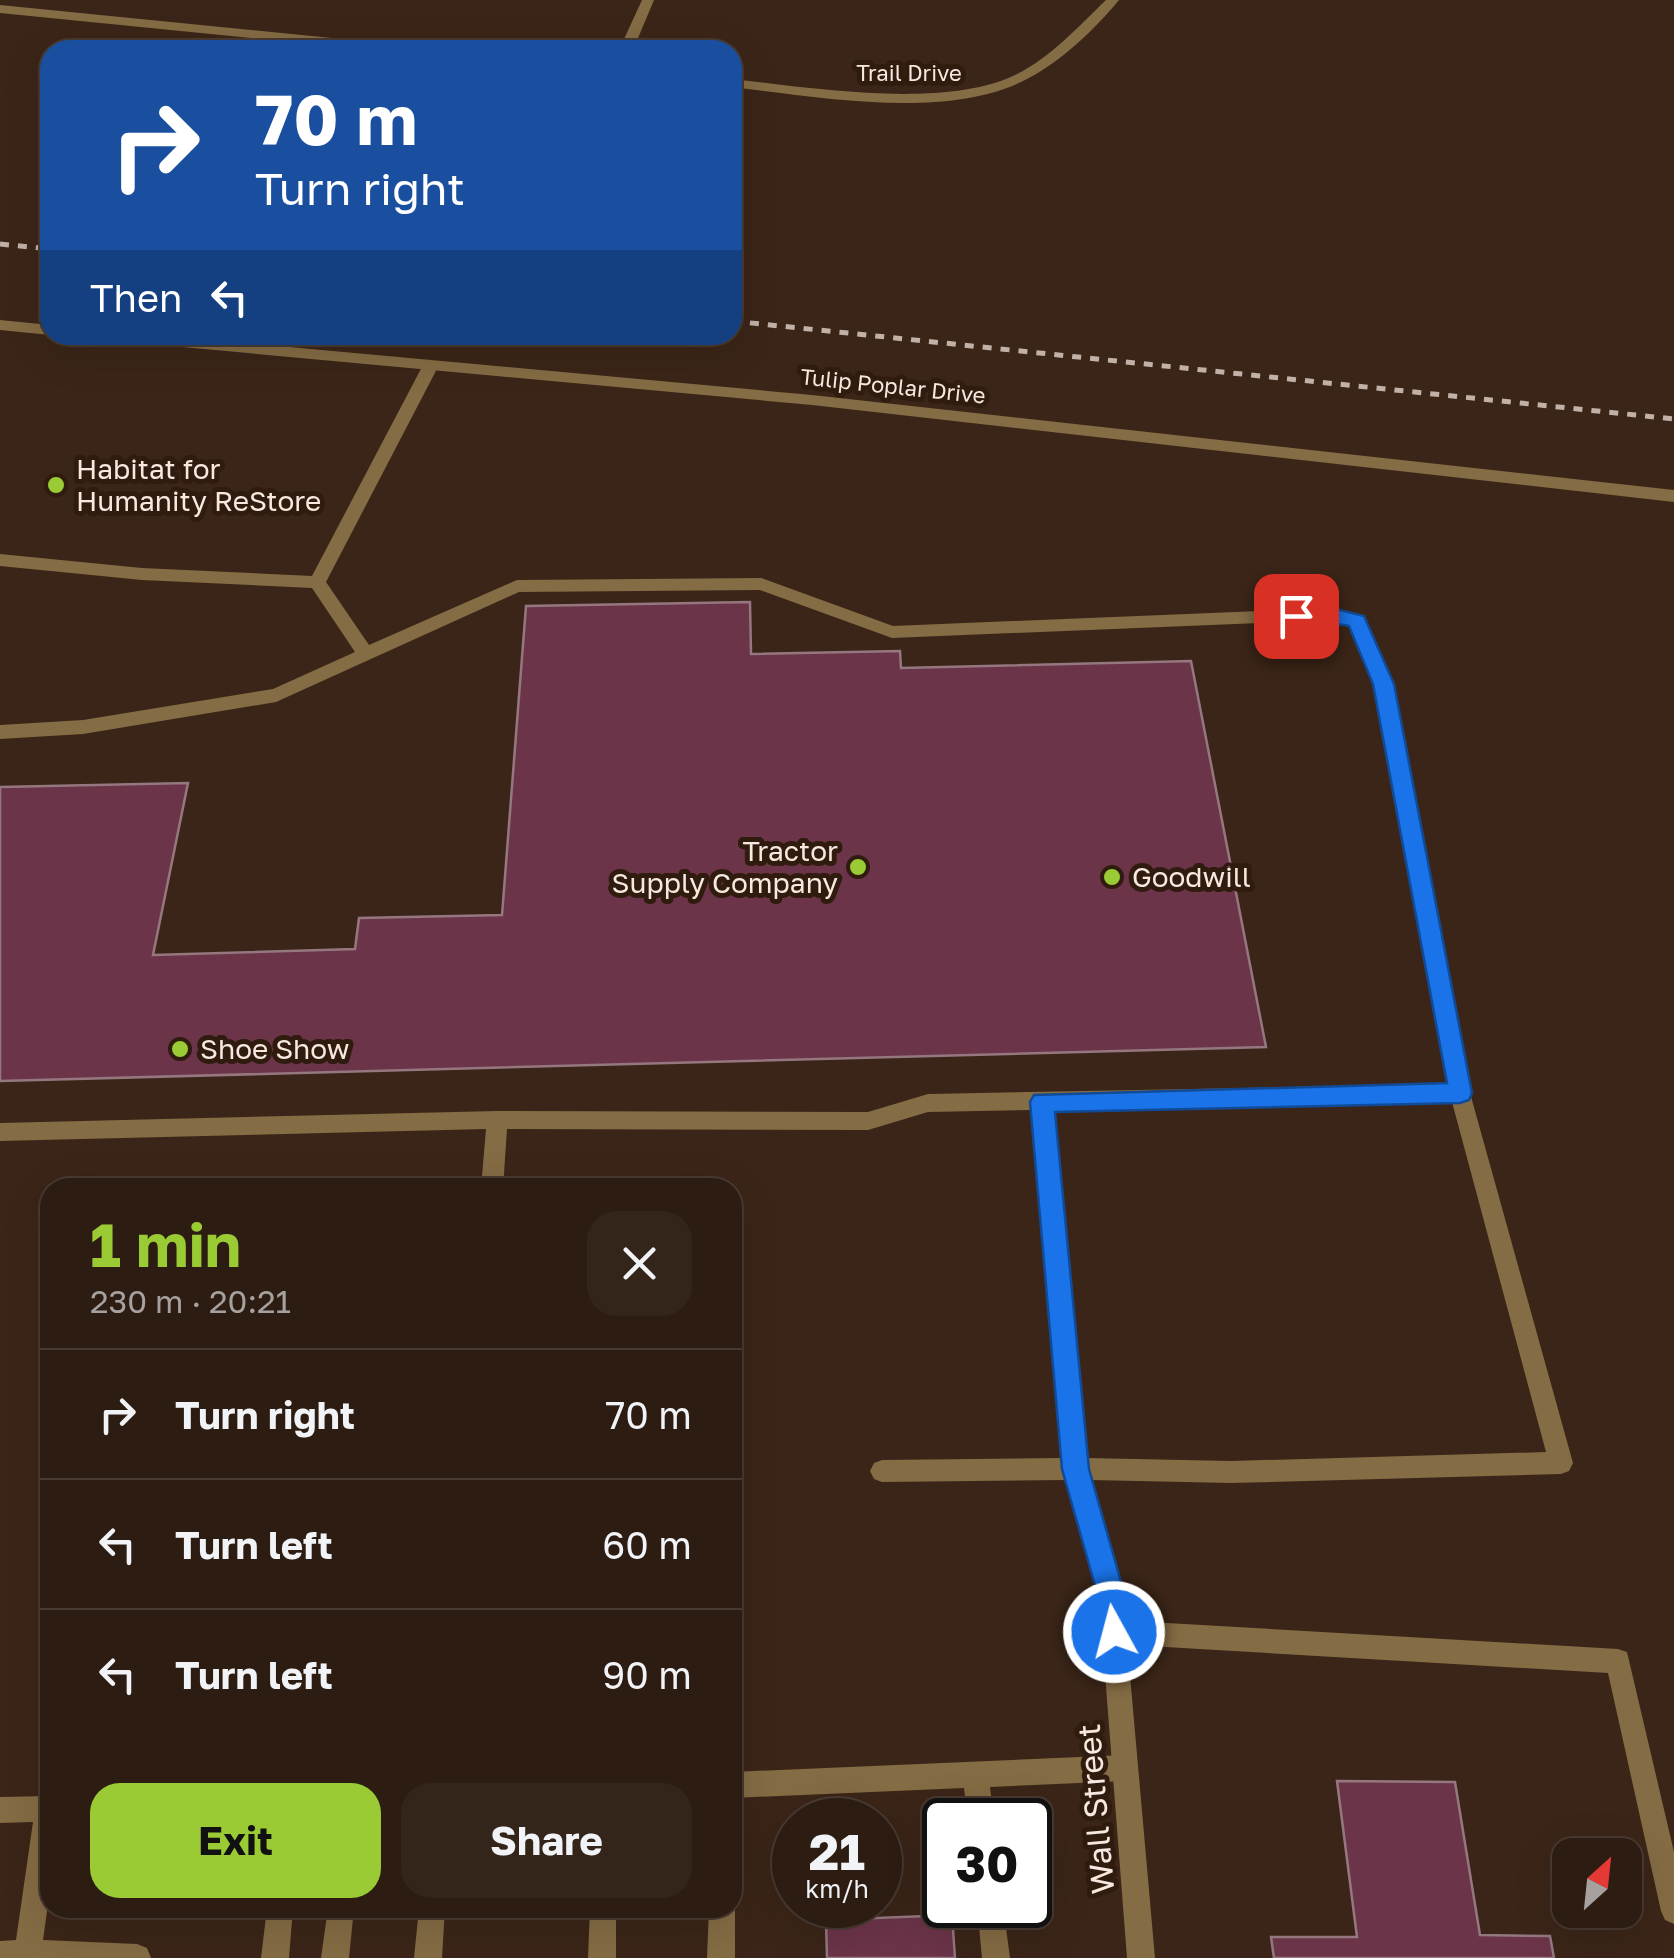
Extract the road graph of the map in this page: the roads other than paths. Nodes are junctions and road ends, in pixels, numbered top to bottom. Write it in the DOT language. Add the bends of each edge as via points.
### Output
graph roads {
  1 [pos="55,0"];
  2 [pos="648,0"];
  3 [pos="1114,0"];
  4 [pos="0,9"];
  5 [pos="45,14"];
  6 [pos="310,40"];
  7 [pos="630,40"];
  8 [pos="742,84"];
  9 [pos="0,325"];
  10 [pos="40,329"];
  11 [pos="215,345"];
  12 [pos="432,365"];
  13 [pos="1674,496"];
  14 [pos="0,560"];
  15 [pos="317,582"];
  16 [pos="366,654"];
  17 [pos="0,732"];
  18 [pos="1460,1093"];
  19 [pos="1042,1102"];
  20 [pos="498,1120"];
  21 [pos="0,1132"];
  22 [pos="493,1178"];
  23 [pos="1076,1469"];
  24 [pos="882,1471"];
  25 [pos="1114,1632"];
  26 [pos="1125,1768"];
  27 [pos="975,1772"];
  28 [pos="742,1784"];
  29 [pos="978,1798"];
  30 [pos="40,1809"];
  31 [pos="0,1810"];
  32 [pos="40,1846"];
  33 [pos="1674,1910"];
  34 [pos="279,1918"];
  35 [pos="339,1918"];
  36 [pos="431,1918"];
  37 [pos="604,1918"];
  38 [pos="722,1918"];
  39 [pos="993,1928"];
  40 [pos="14,1953"];
  41 [pos="137,1958"];
  42 [pos="275,1958"];
  43 [pos="335,1958"];
  44 [pos="428,1958"];
  45 [pos="602,1958"];
  46 [pos="720,1958"];
  47 [pos="996,1958"];
  48 [pos="1140,1958"];
  1 -- 5 [label="street"];
  2 -- 7 [label="street"];
  3 -- 8 [label="street, Trail Drive" via="1052,59 980,92 944,97"];
  4 -- 5 [label="street"];
  5 -- 6 [label="street"];
  9 -- 10 [label="street"];
  11 -- 12 [label="street, Tulip Poplar Drive"];
  12 -- 13 [label="street, Tulip Poplar Drive" via="812,400"];
  12 -- 15 [label="street"];
  14 -- 15 [label="street"];
  15 -- 16 [label="street"];
  16 -- 17 [label="street" via="276,695 84,727"];
  16 -- 18 [label="street" via="517,586 762,584 892,632 1332,614 1357,621 1384,684"];
  18 -- 19 [label="street"];
  18 -- 23 [label="street" via="1561,1463"];
  19 -- 20 [label="street" via="928,1103 868,1121"];
  19 -- 23 [label="street, Wall Street"];
  20 -- 21 [label="street"];
  20 -- 22 [label="street"];
  23 -- 24 [label="street"];
  23 -- 25 [label="street, Wall Street" via="1112,1596"];
  25 -- 26 [label="street, Wall Street"];
  25 -- 33 [label="street" via="1618,1661"];
  26 -- 27 [label="street"];
  26 -- 48 [label="street, Wall Street"];
  27 -- 28 [label="street"];
  27 -- 29 [label="street"];
  30 -- 31 [label="street"];
  32 -- 40 [label="street"];
  34 -- 42 [label="street"];
  35 -- 43 [label="street"];
  36 -- 44 [label="street"];
  37 -- 45 [label="street"];
  38 -- 46 [label="street"];
  39 -- 47 [label="street"];
  40 -- 41 [label="street"];
}
